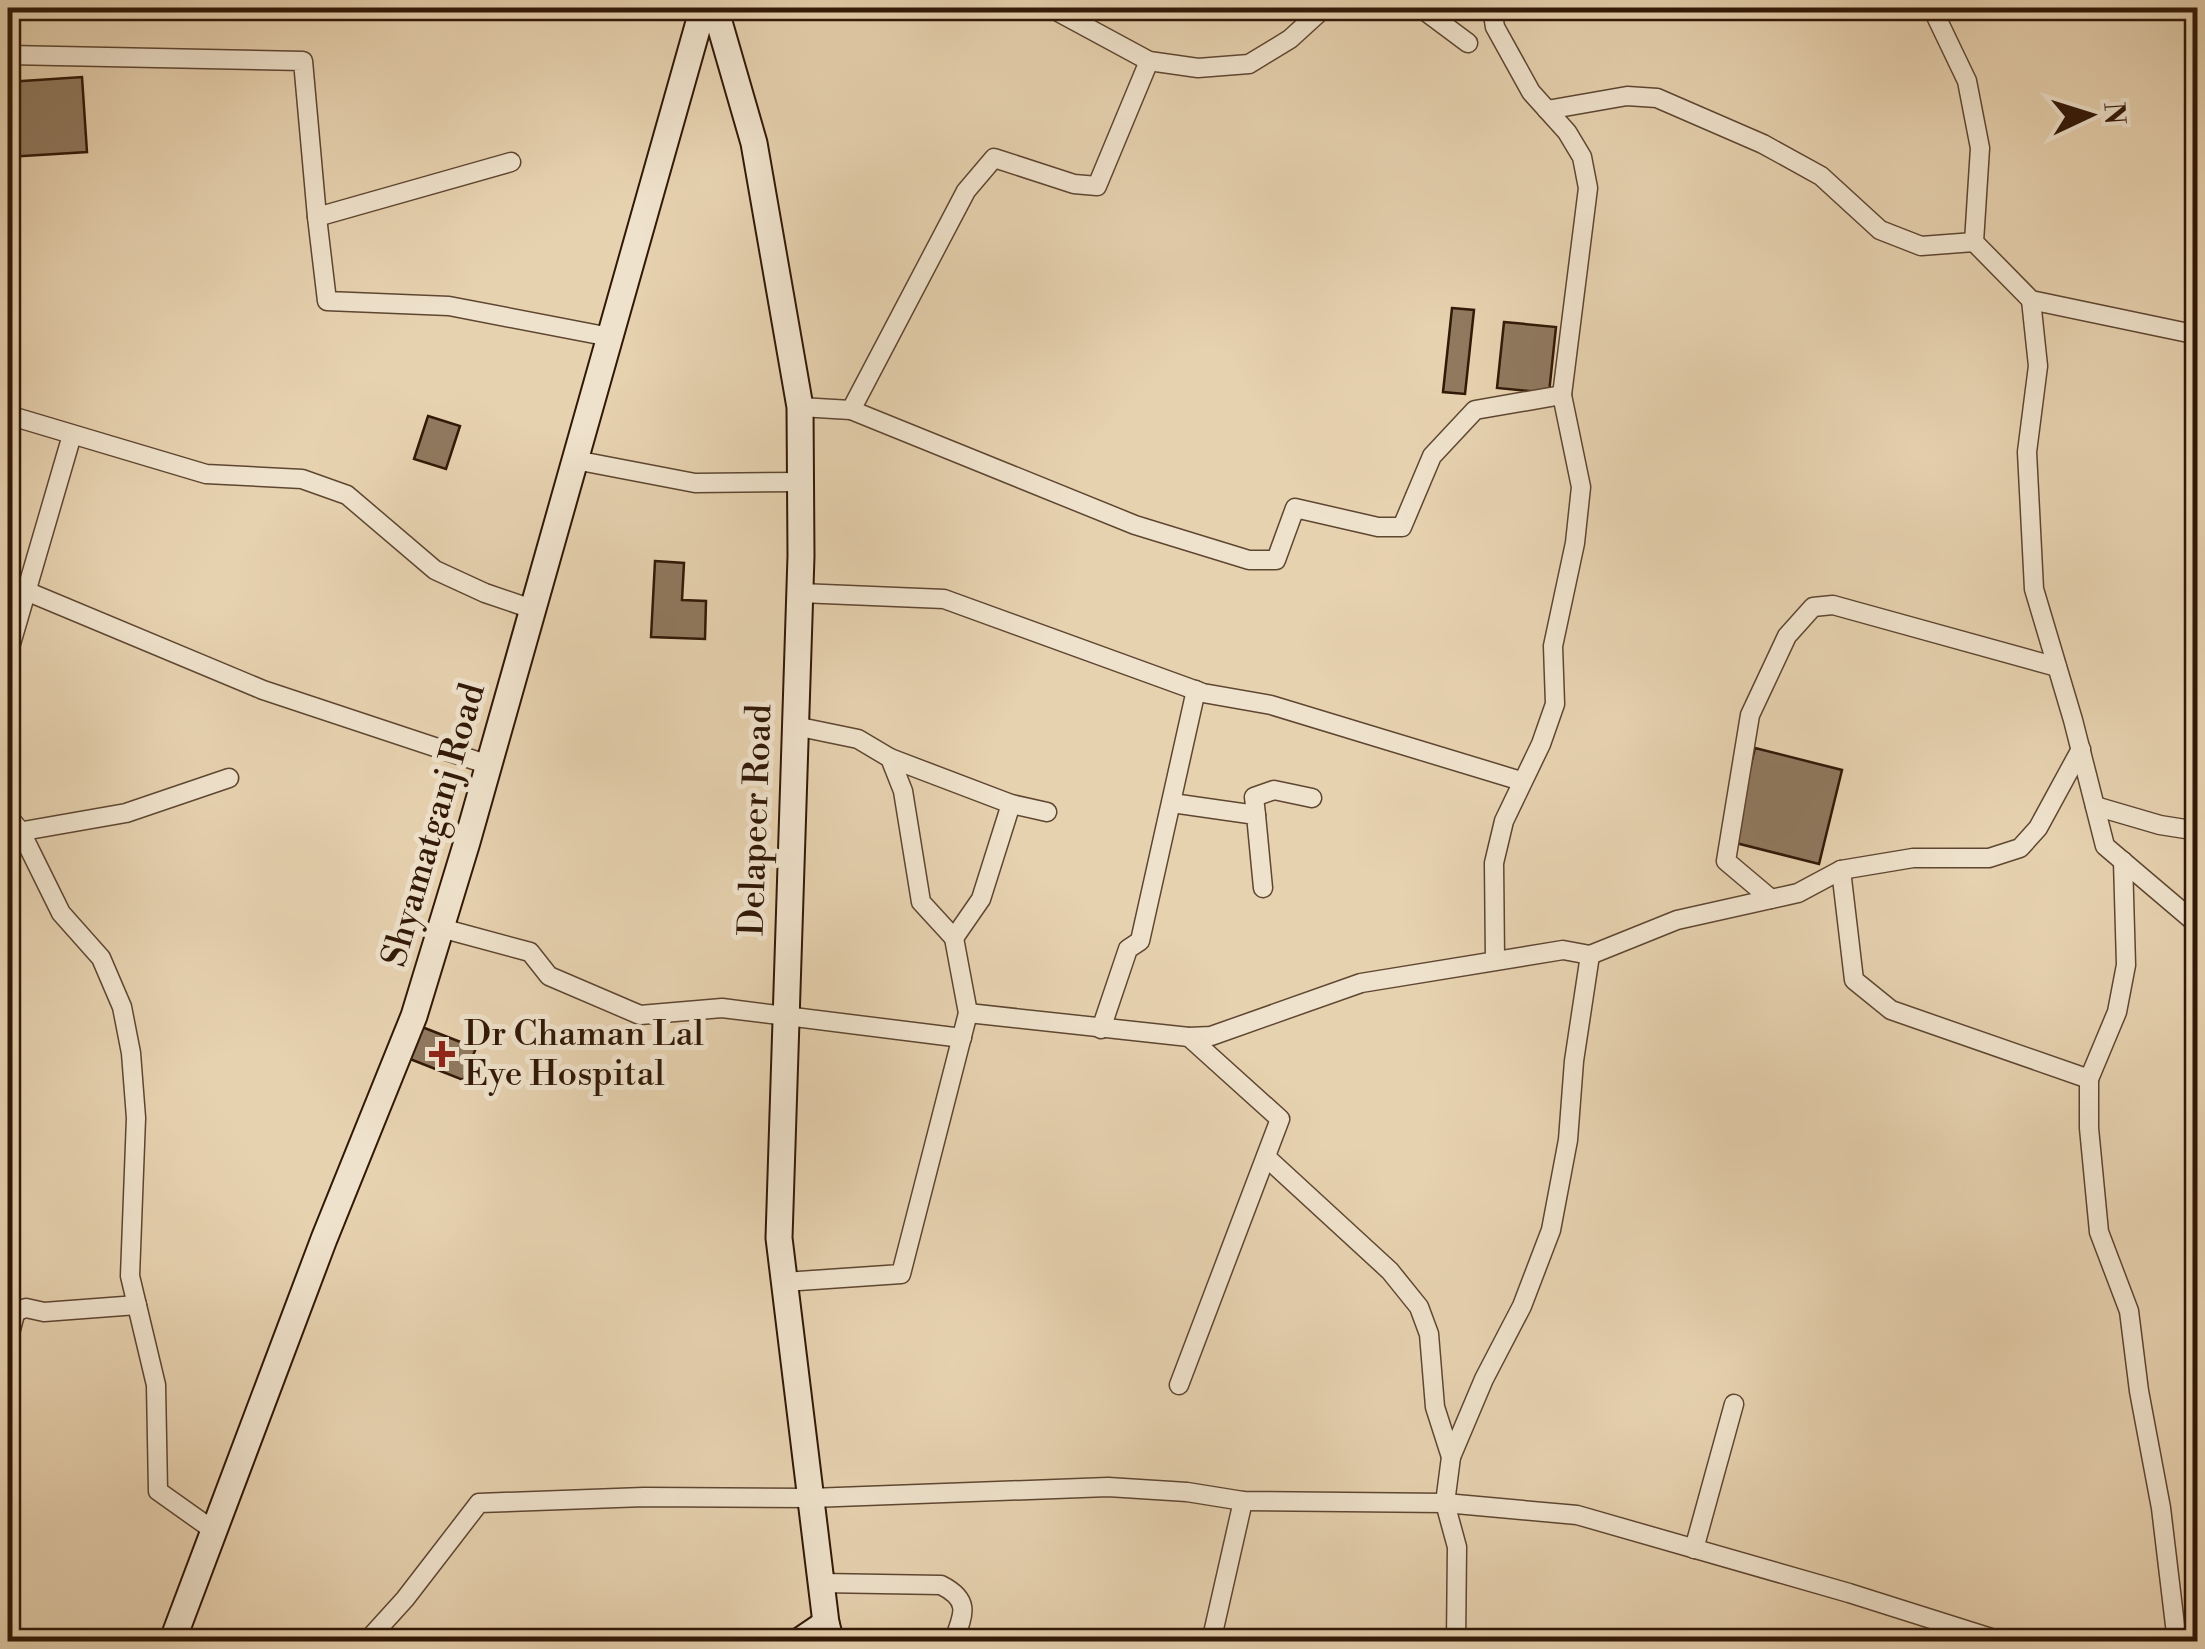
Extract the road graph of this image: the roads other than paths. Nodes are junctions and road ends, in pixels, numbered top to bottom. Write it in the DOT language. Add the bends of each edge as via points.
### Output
graph roads {
  1 [pos="703,8"];
  2 [pos="714,8"];
  3 [pos="1051,8"];
  4 [pos="1324,8"];
  5 [pos="1420,8"];
  6 [pos="1492,8"];
  7 [pos="1932,8"];
  8 [pos="2192,8"];
  9 [pos="2198,18"];
  10 [pos="1468,43"];
  11 [pos="8,56"];
  12 [pos="1149,61"];
  13 [pos="1547,110"];
  14 [pos="511,162"];
  15 [pos="316,216"];
  16 [pos="1974,242"];
  17 [pos="2031,300"];
  18 [pos="2198,335"];
  19 [pos="610,338"];
  20 [pos="1562,395"];
  21 [pos="800,408"];
  22 [pos="850,410"];
  23 [pos="8,414"];
  24 [pos="72,435"];
  25 [pos="574,460"];
  26 [pos="801,482"];
  27 [pos="17,592"];
  28 [pos="800,593"];
  29 [pos="532,609"];
  30 [pos="8,654"];
  31 [pos="2058,667"];
  32 [pos="1196,690"];
  33 [pos="795,726"];
  34 [pos="2080,748"];
  35 [pos="890,758"];
  36 [pos="489,765"];
  37 [pos="230,778"];
  38 [pos="1521,781"];
  39 [pos="1312,798"];
  40 [pos="1172,803"];
  41 [pos="1011,804"];
  42 [pos="2095,806"];
  43 [pos="1047,812"];
  44 [pos="1256,815"];
  45 [pos="8,816"];
  46 [pos="2198,831"];
  47 [pos="14,833"];
  48 [pos="2123,861"];
  49 [pos="1841,870"];
  50 [pos="1263,888"];
  51 [pos="1771,899"];
  52 [pos="2198,925"];
  53 [pos="441,928"];
  54 [pos="954,938"];
  55 [pos="1590,955"];
  56 [pos="1495,960"];
  57 [pos="968,1014"];
  58 [pos="784,1015"];
  59 [pos="1101,1029"];
  60 [pos="962,1038"];
  61 [pos="1190,1038"];
  62 [pos="2089,1079"];
  63 [pos="1266,1156"];
  64 [pos="784,1282"];
  65 [pos="137,1305"];
  66 [pos="11,1314"];
  67 [pos="8,1341"];
  68 [pos="1179,1385"];
  69 [pos="1734,1404"];
  70 [pos="1450,1457"];
  71 [pos="812,1498"];
  72 [pos="1242,1501"];
  73 [pos="1445,1503"];
  74 [pos="213,1530"];
  75 [pos="1694,1548"];
  76 [pos="821,1583"];
  77 [pos="828,1632"];
  78 [pos="172,1642"];
  79 [pos="366,1642"];
  80 [pos="798,1642"];
  81 [pos="953,1642"];
  82 [pos="1211,1642"];
  83 [pos="1456,1642"];
  84 [pos="2004,1642"];
  85 [pos="2177,1642"];
  1 -- 19 [label="street, Shyamatganj Road"];
  2 -- 21 [label="street, Delapeer Road" via="754,143"];
  3 -- 12 [label="street"];
  4 -- 12 [label="street" via="1249,64 1198,68"];
  5 -- 10 [label="street"];
  6 -- 13 [label="street" via="1494,27"];
  7 -- 16 [label="street" via="1967,81 1980,148"];
  8 -- 9 [label="street"];
  11 -- 15 [label="street" via="303,61"];
  12 -- 22 [label="street" via="1097,186 994,158 966,191"];
  13 -- 16 [label="street" via="1626,96 1657,98 1821,176 1880,230 1921,246"];
  13 -- 20 [label="street" via="1582,157 1588,188"];
  14 -- 15 [label="street"];
  15 -- 19 [label="street" via="326,301 448,306"];
  16 -- 17 [label="street"];
  17 -- 18 [label="street"];
  17 -- 31 [label="street" via="2038,366 2027,452 2034,589"];
  19 -- 25 [label="street, Shyamatganj Road"];
  20 -- 22 [label="street" via="1475,410 1432,456 1402,527 1295,508 1276,560 1249,560 1135,525"];
  20 -- 38 [label="street" via="1581,487 1575,544 1554,646 1555,704"];
  21 -- 22 [label="street"];
  21 -- 26 [label="street, Delapeer Road"];
  23 -- 24 [label="street"];
  24 -- 27 [label="street"];
  24 -- 29 [label="street" via="206,474 302,479 347,495 435,570"];
  25 -- 26 [label="street" via="695,483"];
  25 -- 29 [label="street, Shyamatganj Road"];
  26 -- 28 [label="street, Delapeer Road"];
  27 -- 30 [label="street"];
  27 -- 36 [label="street" via="263,690"];
  28 -- 32 [label="street" via="944,598"];
  28 -- 33 [label="street, Delapeer Road"];
  29 -- 36 [label="street, Shyamatganj Road"];
  31 -- 34 [label="street"];
  31 -- 51 [label="street" via="1833,606 1813,607 1788,636 1750,715 1726,861"];
  32 -- 38 [label="street" via="1271,705"];
  32 -- 40 [label="street"];
  33 -- 35 [label="street" via="858,739"];
  33 -- 58 [label="street, Delapeer Road"];
  34 -- 42 [label="street"];
  34 -- 49 [label="street" via="2038,828 2020,848 1989,858 1913,858"];
  35 -- 41 [label="street"];
  35 -- 54 [label="street" via="903,791 921,902"];
  36 -- 53 [label="street, Shyamatganj Road"];
  37 -- 47 [label="street" via="126,813"];
  38 -- 56 [label="street" via="1494,863"];
  39 -- 44 [label="street" via="1274,790 1254,798"];
  40 -- 44 [label="street"];
  40 -- 59 [label="street" via="1140,941 1128,949"];
  41 -- 43 [label="street"];
  41 -- 54 [label="street" via="981,900"];
  42 -- 46 [label="street"];
  42 -- 48 [label="street" via="2105,846"];
  44 -- 50 [label="street"];
  45 -- 47 [label="street"];
  47 -- 65 [label="street" via="61,913 100,958 122,1008 136,1118 130,1276"];
  48 -- 52 [label="street"];
  48 -- 62 [label="street" via="2126,964 2117,1012"];
  49 -- 51 [label="street"];
  49 -- 62 [label="street" via="1854,980 1891,1010"];
  51 -- 55 [label="street" via="1677,920"];
  53 -- 58 [label="street" via="530,952 549,976 640,1014 722,1008"];
  53 -- 74 [label="street, Shyamatganj Road" via="414,1016"];
  54 -- 57 [label="street"];
  55 -- 56 [label="street" via="1564,950"];
  55 -- 70 [label="street" via="1551,1230"];
  56 -- 61 [label="street" via="1361,983"];
  57 -- 59 [label="street"];
  57 -- 60 [label="street"];
  58 -- 60 [label="street"];
  58 -- 64 [label="street, Delapeer Road" via="778,1238"];
  59 -- 61 [label="street"];
  60 -- 64 [label="street" via="901,1274"];
  61 -- 63 [label="street" via="1280,1119"];
  62 -- 85 [label="street" via="2099,1232 2129,1311"];
  63 -- 68 [label="street"];
  63 -- 70 [label="street" via="1390,1271 1420,1308"];
  64 -- 71 [label="street, Delapeer Road"];
  65 -- 66 [label="street"];
  65 -- 74 [label="street" via="156,1385 158,1491"];
  66 -- 67 [label="street"];
  69 -- 75 [label="street"];
  70 -- 73 [label="street"];
  71 -- 72 [label="street" via="1108,1487"];
  71 -- 76 [label="street, Delapeer Road"];
  71 -- 79 [label="street" via="479,1503"];
  72 -- 73 [label="street"];
  72 -- 82 [label="street"];
  73 -- 75 [label="street" via="1577,1515"];
  73 -- 83 [label="street" via="1457,1547"];
  74 -- 78 [label="street, Shyamatganj Road"];
  75 -- 84 [label="street"];
  76 -- 77 [label="street, Delapeer Road"];
  76 -- 81 [label="street" via="941,1585 963,1604"];
  77 -- 80 [label="street"];
}
